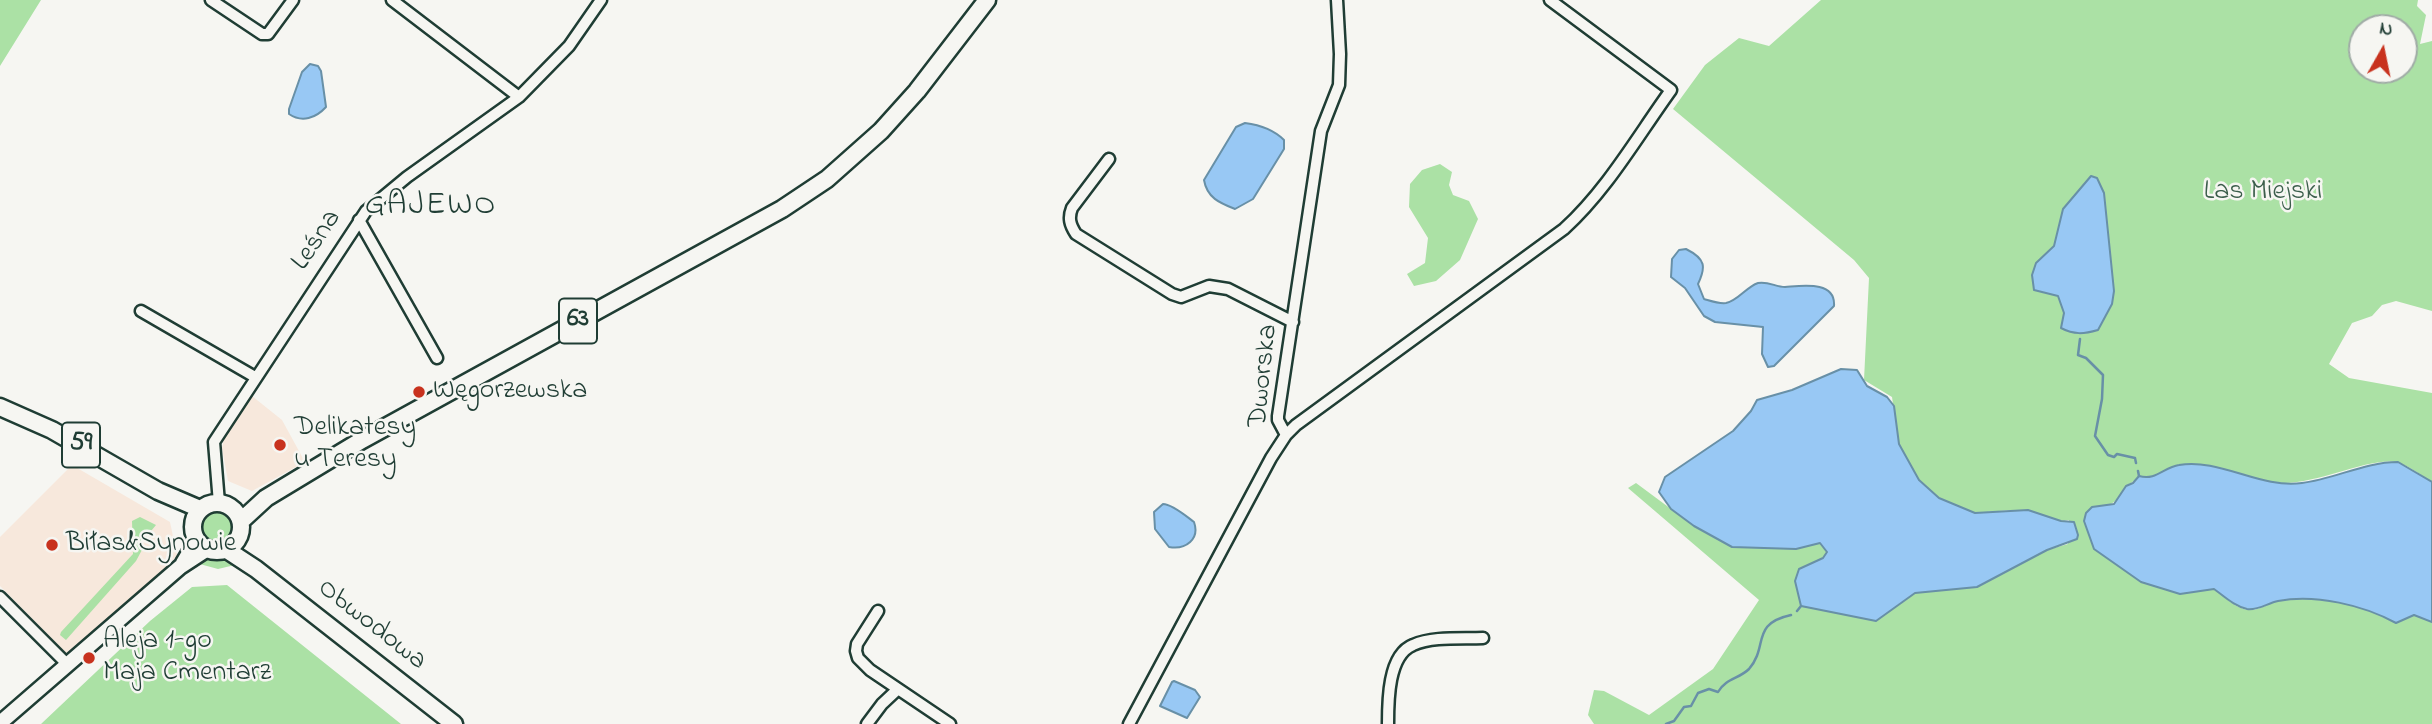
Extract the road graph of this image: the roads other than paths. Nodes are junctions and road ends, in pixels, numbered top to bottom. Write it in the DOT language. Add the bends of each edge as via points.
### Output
graph roads {
  1 [pos="211,0"];
  2 [pos="293,0"];
  3 [pos="393,0"];
  4 [pos="601,0"];
  5 [pos="987,0"];
  6 [pos="1336,0"];
  7 [pos="1550,0"];
  8 [pos="519,97"];
  9 [pos="1109,159"];
  10 [pos="359,220"];
  11 [pos="141,311"];
  12 [pos="1293,322"];
  13 [pos="437,358"];
  14 [pos="255,377"];
  15 [pos="0,407"];
  16 [pos="1286,435"];
  17 [pos="231,511"];
  18 [pos="197,515"];
  19 [pos="201,545"];
  20 [pos="232,545"];
  21 [pos="0,597"];
  22 [pos="878,611"];
  23 [pos="1483,638"];
  24 [pos="68,665"];
  25 [pos="898,689"];
  26 [pos="0,723"];
  27 [pos="454,724"];
  28 [pos="867,724"];
  29 [pos="950,724"];
  30 [pos="1129,724"];
  31 [pos="1388,724"];
  1 -- 2 [label="street" via="262,34 268,34"];
  3 -- 8 [label="street"];
  4 -- 8 [label="street, Leśna" via="569,46"];
  5 -- 17 [label="main road, 63" via="896,116 827,179 782,209 421,406 266,498"];
  6 -- 12 [label="street, Dworska" via="1339,85 1321,131"];
  7 -- 16 [label="street" via="1671,90 1609,179 1572,222"];
  8 -- 10 [label="street, Leśna" via="388,191"];
  9 -- 12 [label="street" via="1072,208 1070,225 1076,234 1172,294 1181,297 1209,286 1228,289"];
  10 -- 13 [label="street"];
  10 -- 14 [label="street, Leśna"];
  11 -- 14 [label="street"];
  12 -- 16 [label="street, Dworska" via="1278,420"];
  14 -- 17 [label="street, Leśna" via="214,442"];
  15 -- 18 [label="main road, 59" via="76,442"];
  16 -- 30 [label="street, Dworska"];
  17 -- 18 [label="main road" via="212,503"];
  17 -- 20 [label="main road"];
  18 -- 19 [label="main road" via="192,531"];
  19 -- 20 [label="main road" via="213,552"];
  19 -- 24 [label="street"];
  20 -- 27 [label="main road, Obwodowa" via="256,569"];
  21 -- 24 [label="street"];
  22 -- 25 [label="street" via="856,651 862,663"];
  23 -- 31 [label="street" via="1422,643 1405,650 1395,666"];
  24 -- 26 [label="street"];
  25 -- 28 [label="street"];
  25 -- 29 [label="street"];
}
